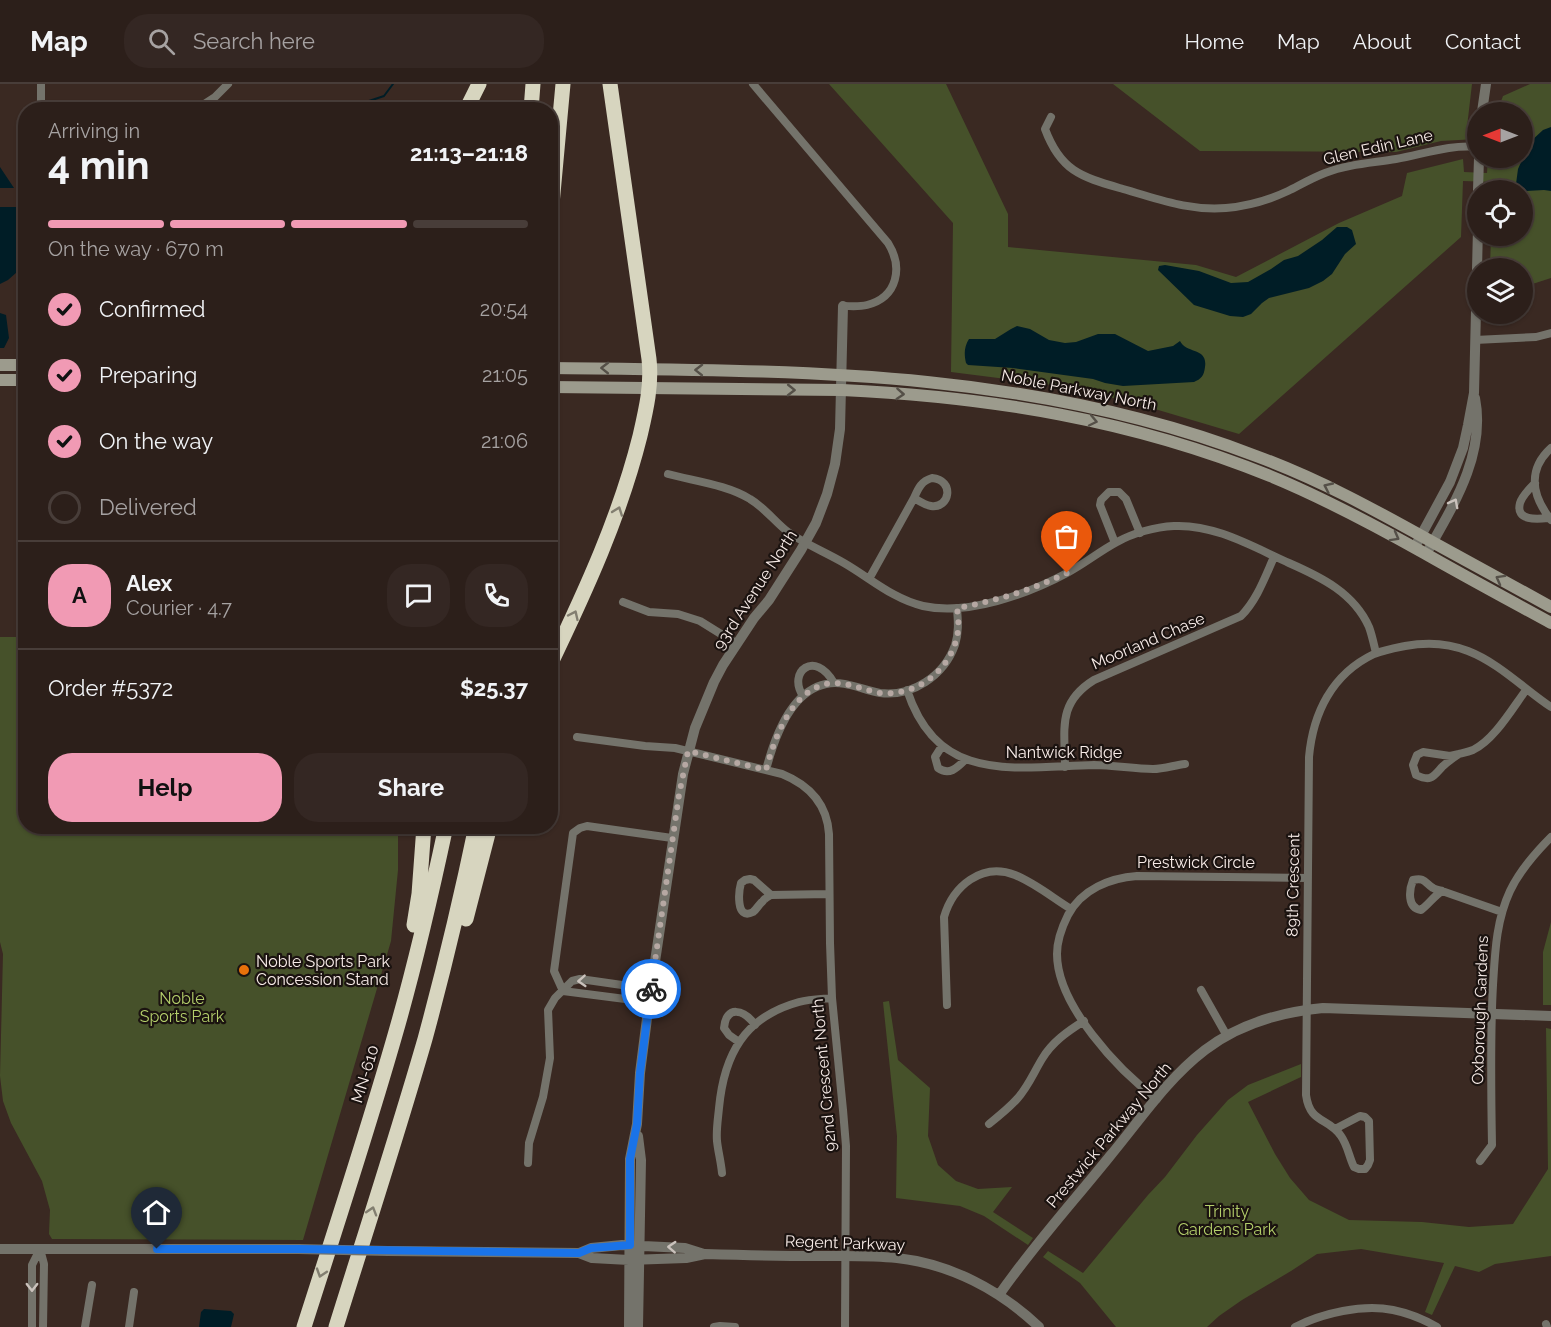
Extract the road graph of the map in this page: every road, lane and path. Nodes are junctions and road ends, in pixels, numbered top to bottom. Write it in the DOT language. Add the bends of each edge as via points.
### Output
graph roads {
  1 [pos="41,84"];
  2 [pos="228,84"];
  3 [pos="479,84"];
  4 [pos="533,84"];
  5 [pos="563,84"];
  6 [pos="610,84"];
  7 [pos="620,84"];
  8 [pos="753,84"];
  9 [pos="1485,84"];
  10 [pos="41,102"];
  11 [pos="207,102"];
  12 [pos="470,102"];
  13 [pos="532,102"];
  14 [pos="1483,102"];
  15 [pos="1051,117"];
  16 [pos="558,139"];
  17 [pos="1467,146"];
  18 [pos="1478,246"];
  19 [pos="641,304"];
  20 [pos="843,306"];
  21 [pos="1551,333"];
  22 [pos="1475,340"];
  23 [pos="0,365"];
  24 [pos="18,365"];
  25 [pos="558,368"];
  26 [pos="650,369"];
  27 [pos="842,374"];
  28 [pos="0,380"];
  29 [pos="18,380"];
  30 [pos="558,387"];
  31 [pos="650,388"];
  32 [pos="842,390"];
  33 [pos="1474,393"];
  34 [pos="1551,448"];
  35 [pos="668,474"];
  36 [pos="1535,483"];
  37 [pos="914,498"];
  38 [pos="1550,519"];
  39 [pos="1140,533"];
  40 [pos="1421,535"];
  41 [pos="1433,542"];
  42 [pos="805,543"];
  43 [pos="1115,543"];
  44 [pos="1414,548"];
  45 [pos="1426,554"];
  46 [pos="1275,557"];
  47 [pos="869,579"];
  48 [pos="623,602"];
  49 [pos="1551,607"];
  50 [pos="957,608"];
  51 [pos="1551,623"];
  52 [pos="737,644"];
  53 [pos="558,648"];
  54 [pos="1376,653"];
  55 [pos="834,683"];
  56 [pos="907,690"];
  57 [pos="1526,690"];
  58 [pos="803,696"];
  59 [pos="1551,708"];
  60 [pos="577,737"];
  61 [pos="942,746"];
  62 [pos="688,751"];
  63 [pos="1459,754"];
  64 [pos="965,760"];
  65 [pos="1185,764"];
  66 [pos="1065,767"];
  67 [pos="766,770"];
  68 [pos="423,834"];
  69 [pos="444,834"];
  70 [pos="474,834"];
  71 [pos="488,834"];
  72 [pos="1551,837"];
  73 [pos="672,838"];
  74 [pos="1308,878"];
  75 [pos="1442,891"];
  76 [pos="829,894"];
  77 [pos="771,895"];
  78 [pos="1071,909"];
  79 [pos="1502,912"];
  80 [pos="1202,990"];
  81 [pos="563,991"];
  82 [pos="650,995"];
  83 [pos="832,998"];
  84 [pos="947,1005"];
  85 [pos="1307,1010"];
  86 [pos="1491,1014"];
  87 [pos="1551,1016"];
  88 [pos="1084,1021"];
  89 [pos="755,1025"];
  90 [pos="1227,1036"];
  91 [pos="425,1038"];
  92 [pos="739,1042"];
  93 [pos="377,1098"];
  94 [pos="1157,1099"];
  95 [pos="990,1124"];
  96 [pos="1335,1129"];
  97 [pos="1480,1161"];
  98 [pos="528,1163"];
  99 [pos="722,1173"];
  100 [pos="634,1245"];
  101 [pos="0,1249"];
  102 [pos="40,1249"];
  103 [pos="579,1253"];
  104 [pos="705,1254"];
  105 [pos="844,1256"];
  106 [pos="634,1260"];
  107 [pos="92,1285"];
  108 [pos="134,1292"];
  109 [pos="999,1295"];
  110 [pos="32,1327"];
  111 [pos="44,1327"];
  112 [pos="85,1327"];
  113 [pos="129,1327"];
  114 [pos="304,1327"];
  115 [pos="336,1327"];
  116 [pos="629,1327"];
  117 [pos="638,1327"];
  118 [pos="714,1327"];
  119 [pos="735,1327"];
  120 [pos="845,1327"];
  121 [pos="1039,1327"];
  122 [pos="1295,1327"];
  123 [pos="1437,1327"];
  1 -- 10 [label="street"];
  2 -- 11 [label="street"];
  3 -- 12 [label="highway"];
  4 -- 13 [label="highway"];
  5 -- 16 [label="highway"];
  6 -- 19 [label="highway"];
  7 -- 19 [label="highway" via="645,270"];
  8 -- 20 [label="street, 93rd Avenue North" via="894,252 897,275 886,294 867,305"];
  9 -- 14 [label="street"];
  15 -- 17 [label="street, Glen Edin Lane" via="1045,129 1050,144 1070,168 1083,176 1162,201 1204,208 1226,208 1268,199 1349,166"];
  18 -- 22 [label="street"];
  19 -- 26 [label="highway"];
  20 -- 27 [label="street, 93rd Avenue North"];
  21 -- 22 [label="street"];
  22 -- 33 [label="street"];
  23 -- 24 [label="main road"];
  26 -- 25 [label="main road, Noble Parkway North, one-way"];
  27 -- 26 [label="main road, Noble Parkway North, one-way"];
  26 -- 31 [label="highway"];
  27 -- 32 [label="street, 93rd Avenue North"];
  40 -- 27 [label="main road, Noble Parkway North, one-way" via="1294,471 1164,424 1035,395"];
  28 -- 29 [label="main road"];
  30 -- 31 [label="main road, Noble Parkway North"];
  31 -- 32 [label="main road, Noble Parkway North, one-way"];
  53 -- 31 [label="highway, one-way" via="619,509"];
  32 -- 42 [label="street, 93rd Avenue North" via="835,464 816,523"];
  32 -- 44 [label="main road, Noble Parkway North, one-way" via="1025,408 1156,437 1280,480 1352,513"];
  33 -- 40 [label="street" via="1460,458"];
  41 -- 33 [label="street, one-way" via="1463,486 1473,455 1477,431"];
  34 -- 36 [label="street" via="1541,459"];
  35 -- 42 [label="street" via="738,493"];
  36 -- 38 [label="street" via="1538,501"];
  36 -- 38 [label="street" via="1520,509 1528,518"];
  37 -- 47 [label="street"];
  39 -- 43 [label="street"];
  39 -- 43 [label="street" via="1126,499 1119,492 1109,492 1101,505"];
  39 -- 46 [label="street" via="1174,526 1210,530"];
  40 -- 41 [label="main road, Noble Parkway North"];
  40 -- 44 [label="street"];
  41 -- 45 [label="street"];
  49 -- 41 [label="main road, Noble Parkway North, one-way"];
  42 -- 47 [label="street"];
  42 -- 52 [label="street, 93rd Avenue North"];
  43 -- 50 [label="street" via="1041,586"];
  44 -- 45 [label="main road, Noble Parkway North"];
  45 -- 51 [label="main road, Noble Parkway North"];
  46 -- 54 [label="street" via="1319,576 1348,598 1369,628"];
  46 -- 66 [label="street, Moorland Chase" via="1255,598 1241,616 1094,680 1075,694 1065,715"];
  47 -- 50 [label="street" via="908,602"];
  48 -- 52 [label="street" via="649,612 678,614 700,621"];
  50 -- 56 [label="street" via="958,631 949,657 931,678"];
  52 -- 62 [label="street, 93rd Avenue North" via="705,703"];
  54 -- 57 [label="street" via="1415,644 1450,646 1484,658"];
  54 -- 74 [label="street, 89th Crescent" via="1339,681 1315,720 1309,757"];
  55 -- 56 [label="street" via="883,693"];
  55 -- 58 [label="street"];
  55 -- 58 [label="street" via="825,669 808,667 799,677"];
  56 -- 61 [label="street, Nantwick Ridge" via="916,715"];
  57 -- 59 [label="street"];
  57 -- 63 [label="street" via="1482,745"];
  58 -- 67 [label="street" via="777,737"];
  60 -- 62 [label="street"];
  61 -- 64 [label="street, Nantwick Ridge"];
  61 -- 64 [label="street" via="935,757 942,771 952,771"];
  62 -- 67 [label="street"];
  62 -- 73 [label="street, 93rd Avenue North"];
  63 -- 63 [label="street" via="1420,753 1413,762 1414,772 1423,778 1433,777"];
  64 -- 66 [label="street, Nantwick Ridge" via="992,767"];
  65 -- 66 [label="street, Nantwick Ridge" via="1154,769"];
  67 -- 76 [label="street, 92nd Crescent North" via="794,779 816,796 828,821"];
  68 -- 93 [label="highway" via="415,921"];
  69 -- 93 [label="highway, MN-610"];
  70 -- 91 [label="highway"];
  71 -- 91 [label="highway" via="460,941"];
  72 -- 79 [label="street, Oxborough Gardens" via="1518,876"];
  73 -- 81 [label="street" via="587,826 573,833 554,971"];
  73 -- 82 [label="street, 93rd Avenue North"];
  74 -- 78 [label="street, Prestwick Circle" via="1122,877 1093,889"];
  74 -- 85 [label="street, 89th Crescent"];
  75 -- 79 [label="street"];
  76 -- 77 [label="street"];
  76 -- 83 [label="street, 92nd Crescent North"];
  78 -- 84 [label="street" via="1014,874 988,873 964,883 948,904 945,917"];
  78 -- 88 [label="street, Prestwick Circle" via="1063,924 1057,955 1064,986"];
  79 -- 86 [label="street, Oxborough Gardens" via="1495,943"];
  80 -- 90 [label="street"];
  81 -- 82 [label="street" via="633,1000"];
  82 -- 81 [label="street, one-way" via="636,987 580,979"];
  81 -- 98 [label="street" via="548,1010 550,1058 529,1143"];
  82 -- 100 [label="street, 93rd Avenue North" via="630,1159"];
  83 -- 89 [label="street" via="786,1006"];
  83 -- 105 [label="street, 92nd Crescent North" via="845,1128"];
  85 -- 86 [label="street, Prestwick Parkway North"];
  85 -- 90 [label="street, Prestwick Parkway North" via="1268,1018"];
  85 -- 96 [label="street, 89th Crescent" via="1307,1102 1315,1116"];
  86 -- 87 [label="street, Prestwick Parkway North"];
  86 -- 97 [label="street, Oxborough Gardens" via="1492,1144"];
  88 -- 94 [label="street, Prestwick Circle" via="1107,1053"];
  88 -- 95 [label="street" via="1052,1046 1018,1099"];
  89 -- 92 [label="street"];
  89 -- 92 [label="street" via="739,1012 724,1021 729,1035"];
  90 -- 94 [label="street, Prestwick Parkway North" via="1191,1061"];
  115 -- 91 [label="highway, one-way"];
  92 -- 99 [label="street" via="728,1063 720,1096 717,1138"];
  93 -- 114 [label="highway, MN-610, one-way"];
  94 -- 109 [label="street, Prestwick Parkway North"];
  96 -- 96 [label="street, 89th Crescent" via="1360,1116 1369,1121 1370,1160 1365,1169 1354,1167"];
  100 -- 103 [label="street, Regent Parkway" via="591,1248"];
  104 -- 100 [label="street, Regent Parkway, one-way" via="685,1248"];
  100 -- 106 [label="street, 93rd Avenue North"];
  101 -- 102 [label="street"];
  102 -- 103 [label="street, bridge"];
  102 -- 110 [label="street, one-way" via="32,1265"];
  102 -- 111 [label="street" via="44,1264"];
  103 -- 106 [label="street, Regent Parkway" via="592,1258"];
  104 -- 105 [label="street, Regent Parkway"];
  104 -- 106 [label="street, Regent Parkway"];
  105 -- 109 [label="street, Regent Parkway" via="920,1262 969,1279"];
  105 -- 120 [label="street, 92nd Crescent North"];
  106 -- 116 [label="street, 93rd Avenue North"];
  106 -- 117 [label="street, 93rd Avenue North"];
  107 -- 112 [label="street"];
  108 -- 113 [label="street"];
  109 -- 121 [label="street, Regent Parkway"];
  118 -- 119 [label="street"];
  122 -- 123 [label="street" via="1342,1312 1377,1309 1405,1313"];
}
